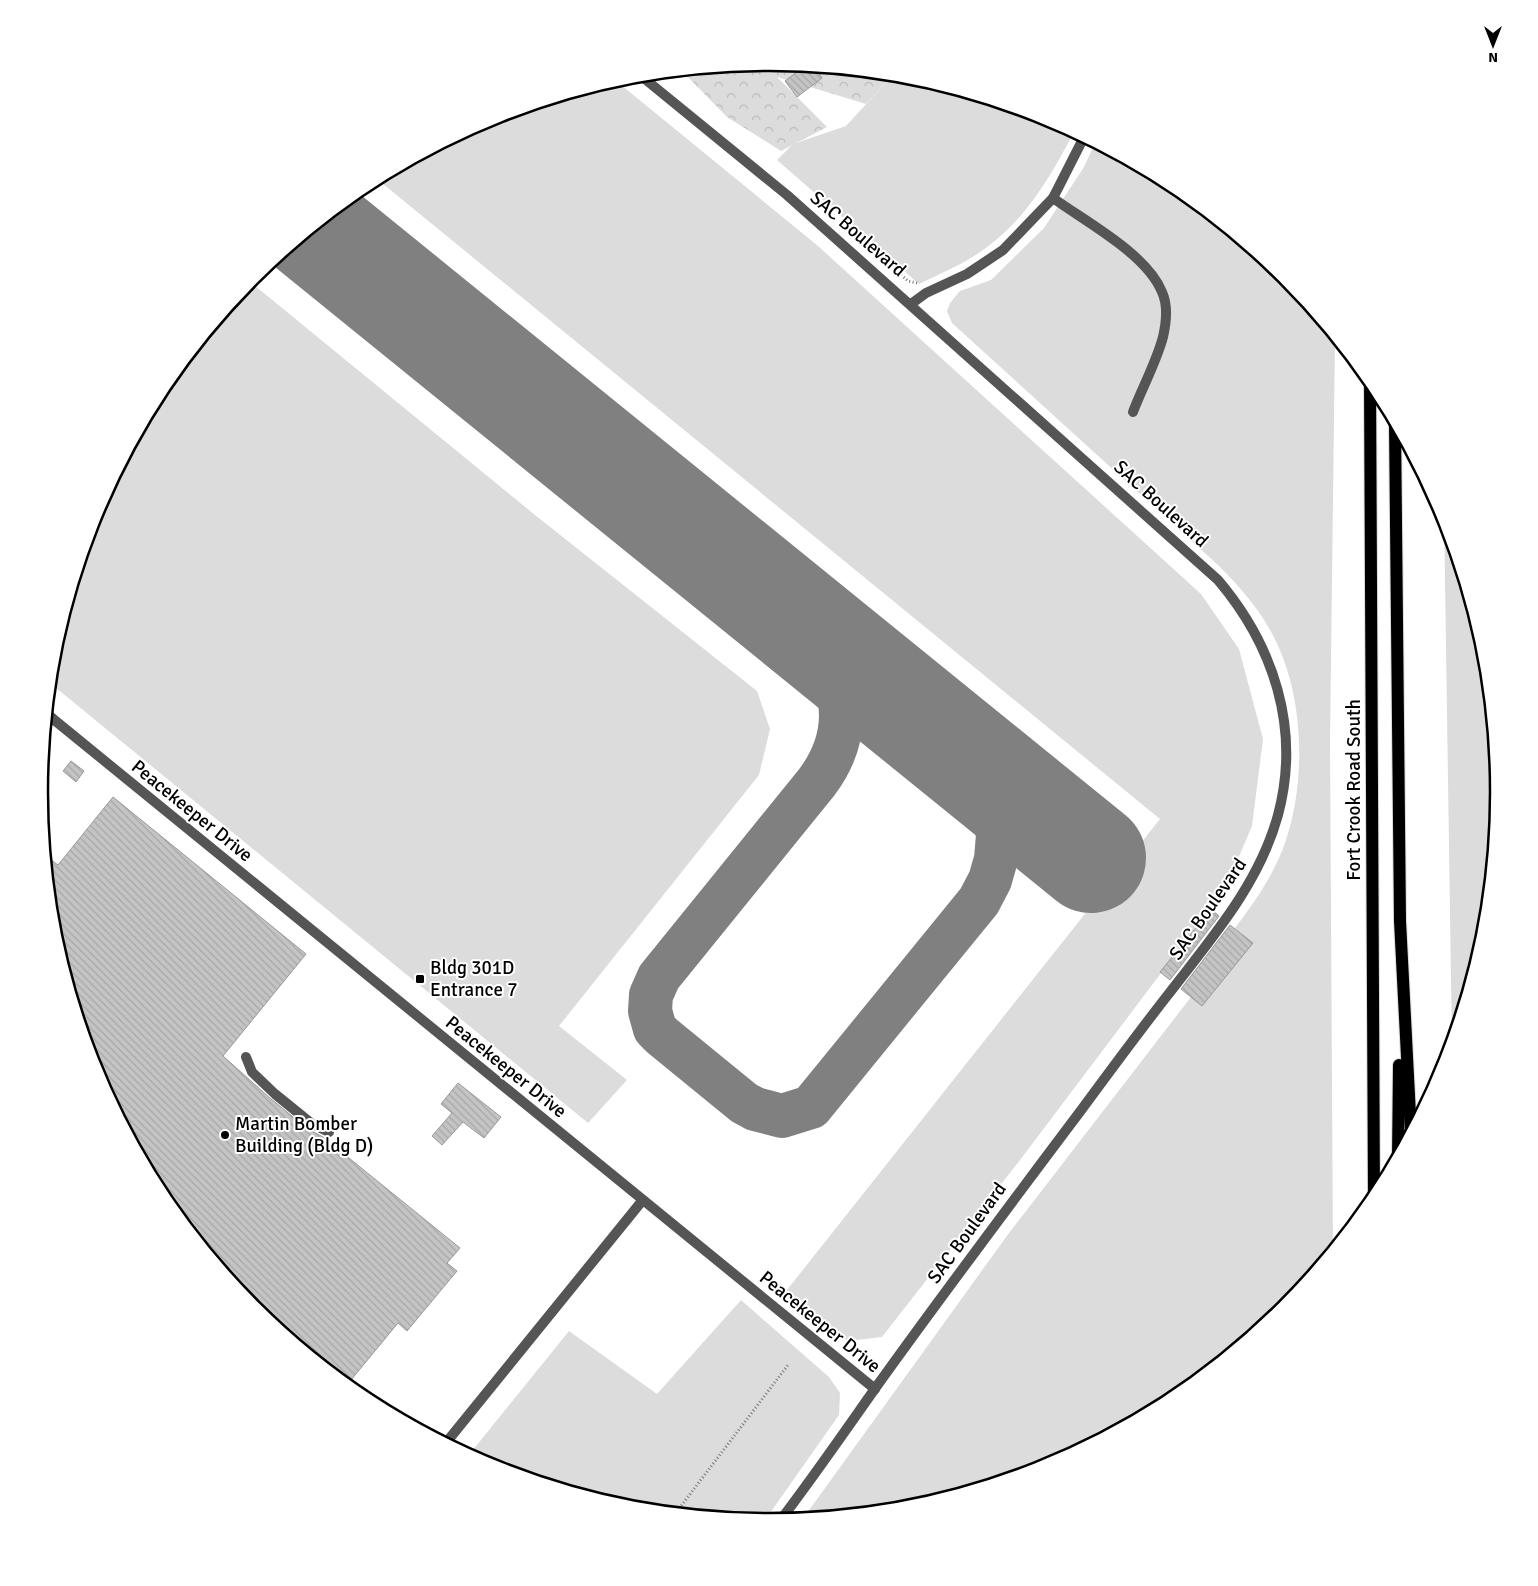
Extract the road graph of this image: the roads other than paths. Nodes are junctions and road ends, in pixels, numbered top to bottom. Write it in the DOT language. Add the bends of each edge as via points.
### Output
graph roads {
  1 [pos="648,82"];
  2 [pos="1081,143"];
  3 [pos="1053,198"];
  4 [pos="911,304"];
  5 [pos="1370,394"];
  6 [pos="1133,412"];
  7 [pos="1395,434"];
  8 [pos="52,722"];
  9 [pos="1400,921"];
  10 [pos="246,1057"];
  11 [pos="1410,1123"];
  12 [pos="330,1132"];
  13 [pos="1398,1146"];
  14 [pos="1374,1186"];
  15 [pos="642,1201"];
  16 [pos="875,1389"];
  17 [pos="449,1439"];
  18 [pos="785,1514"];
  1 -- 4 [label="street, SAC Boulevard" via="787,195"];
  2 -- 3 [label="street"];
  3 -- 4 [label="street" via="1003,250"];
  3 -- 6 [label="street" via="1137,257 1163,293 1166,316 1163,338"];
  4 -- 16 [label="street, SAC Boulevard" via="1184,548 1240,606 1274,675 1283,716 1285,756 1283,792 1272,836 1247,888"];
  5 -- 14 [label="main road, Fort Crook Road South"];
  7 -- 9 [label="main road"];
  8 -- 15 [label="street, Peacekeeper Drive"];
  9 -- 11 [label="main road"];
  9 -- 13 [label="main road"];
  10 -- 12 [label="street" via="252,1072 275,1094 312,1124"];
  15 -- 16 [label="street, Peacekeeper Drive"];
  15 -- 17 [label="street"];
  16 -- 18 [label="street, SAC Boulevard"];
}
